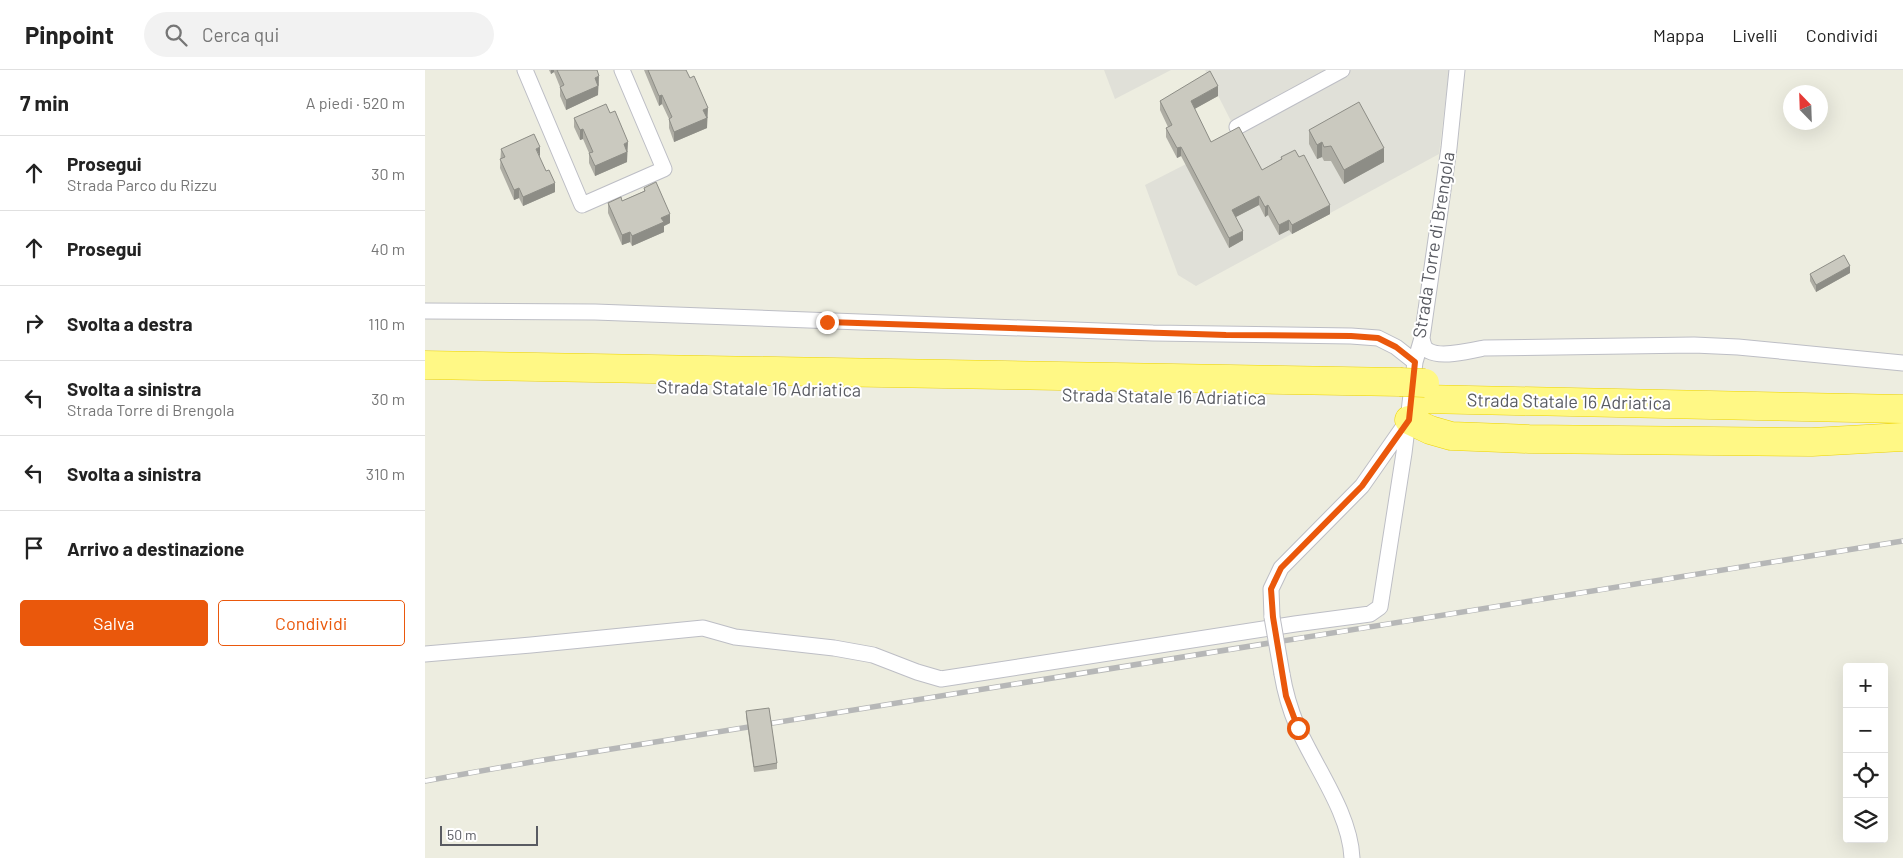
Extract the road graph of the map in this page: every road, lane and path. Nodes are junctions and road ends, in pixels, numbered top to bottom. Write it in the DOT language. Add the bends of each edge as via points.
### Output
graph roads {
  1 [pos="525,70"];
  2 [pos="622,70"];
  3 [pos="1342,70"];
  4 [pos="1457,70"];
  5 [pos="1237,126"];
  6 [pos="425,311"];
  7 [pos="1422,338"];
  8 [pos="1903,363"];
  9 [pos="425,365"];
  10 [pos="425,381"];
  11 [pos="1412,391"];
  12 [pos="1903,392"];
  13 [pos="1903,409"];
  14 [pos="1903,437"];
  15 [pos="425,654"];
  16 [pos="1352,858"];
  1 -- 2 [label="street" via="582,204 664,169"];
  3 -- 5 [label="street"];
  4 -- 7 [label="street, Strada Torre di Brengola"];
  6 -- 11 [label="street" via="595,312 1378,338 1396,347"];
  7 -- 8 [label="street" via="1429,352 1439,353 1484,348 1694,345"];
  7 -- 11 [label="street, Strada Torre di Brengola"];
  9 -- 11 [label="highway, Strada Statale 16 Adriatica"];
  10 -- 11 [label="highway, Strada Statale 16 Adriatica" via="1304,400"];
  11 -- 12 [label="highway, Strada Statale 16 Adriatica"];
  11 -- 13 [label="highway, Strada Statale 16 Adriatica"];
  11 -- 14 [label="highway" via="1430,430 1451,436 1812,442"];
  11 -- 15 [label="street" via="1380,607 1370,614 941,680 873,655 735,638 703,628"];
  11 -- 16 [label="street, bridge" via="1362,486 1281,568 1271,589 1282,674 1292,714 1338,808"];
}
